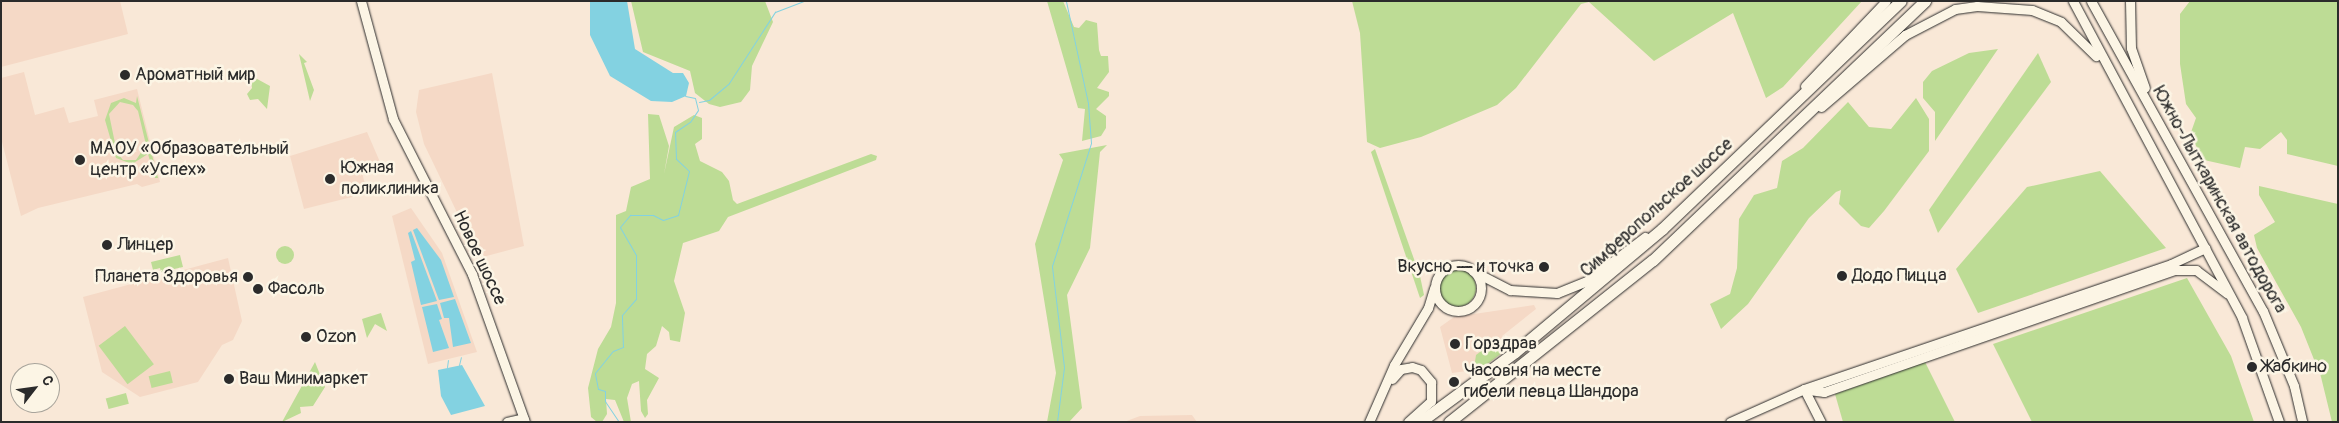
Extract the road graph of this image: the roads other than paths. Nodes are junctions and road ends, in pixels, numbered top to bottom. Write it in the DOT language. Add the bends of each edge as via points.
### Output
graph roads {
  1 [pos="361,1"];
  2 [pos="1886,1"];
  3 [pos="1902,1"];
  4 [pos="1925,1"];
  5 [pos="2073,1"];
  6 [pos="2091,1"];
  7 [pos="2130,1"];
  8 [pos="2120,91"];
  9 [pos="2169,141"];
  10 [pos="1745,152"];
  11 [pos="1754,167"];
  12 [pos="1697,198"];
  13 [pos="2206,248"];
  14 [pos="1473,271"];
  15 [pos="1434,288"];
  16 [pos="2230,294"];
  17 [pos="1384,389"];
  18 [pos="1804,389"];
  19 [pos="524,420"];
  20 [pos="507,422"];
  21 [pos="1369,422"];
  22 [pos="1408,422"];
  23 [pos="1420,422"];
  24 [pos="1449,422"];
  25 [pos="1730,422"];
  26 [pos="1821,422"];
  27 [pos="2279,422"];
  28 [pos="2302,422"];
  1 -- 19 [label="street, Новое шоссе" via="393,119 472,274"];
  2 -- 10 [label="street"];
  3 -- 10 [label="highway, Симферопольское шоссе"];
  4 -- 11 [label="highway, Симферопольское шоссе"];
  5 -- 8 [label="street, Южно-Лыткаринская автодорога"];
  6 -- 9 [label="street, Южно-Лыткаринская автодорога"];
  7 -- 9 [label="street" via="2131,48"];
  8 -- 11 [label="street" via="2081,38 2048,16 2004,6 1955,10 1905,35"];
  8 -- 13 [label="street, Южно-Лыткаринская автодорога"];
  9 -- 28 [label="street, Южно-Лыткаринская автодорога" via="2264,311 2294,386"];
  10 -- 12 [label="highway, Симферопольское шоссе"];
  11 -- 24 [label="highway, Симферопольское шоссе" via="1599,306"];
  12 -- 14 [label="street" via="1571,290 1528,294 1496,284"];
  12 -- 23 [label="highway, Симферопольское шоссе" via="1587,294"];
  13 -- 16 [label="street, Южно-Лыткаринская автодорога"];
  13 -- 18 [label="street" via="2171,264"];
  14 -- 15 [label="street" via="1461,265 1448,267 1438,275"];
  14 -- 15 [label="street" via="1481,288 1478,300 1468,309 1456,312 1444,307"];
  15 -- 17 [label="street" via="1428,308 1394,364"];
  16 -- 18 [label="street" via="2196,270 2175,270 1824,392"];
  16 -- 27 [label="street, Южно-Лыткаринская автодорога" via="2269,386"];
  17 -- 21 [label="street"];
  17 -- 22 [label="street" via="1394,374 1406,367 1426,376 1432,388 1431,401"];
  18 -- 25 [label="street"];
  18 -- 26 [label="street"];
  19 -- 20 [label="street"];
}
